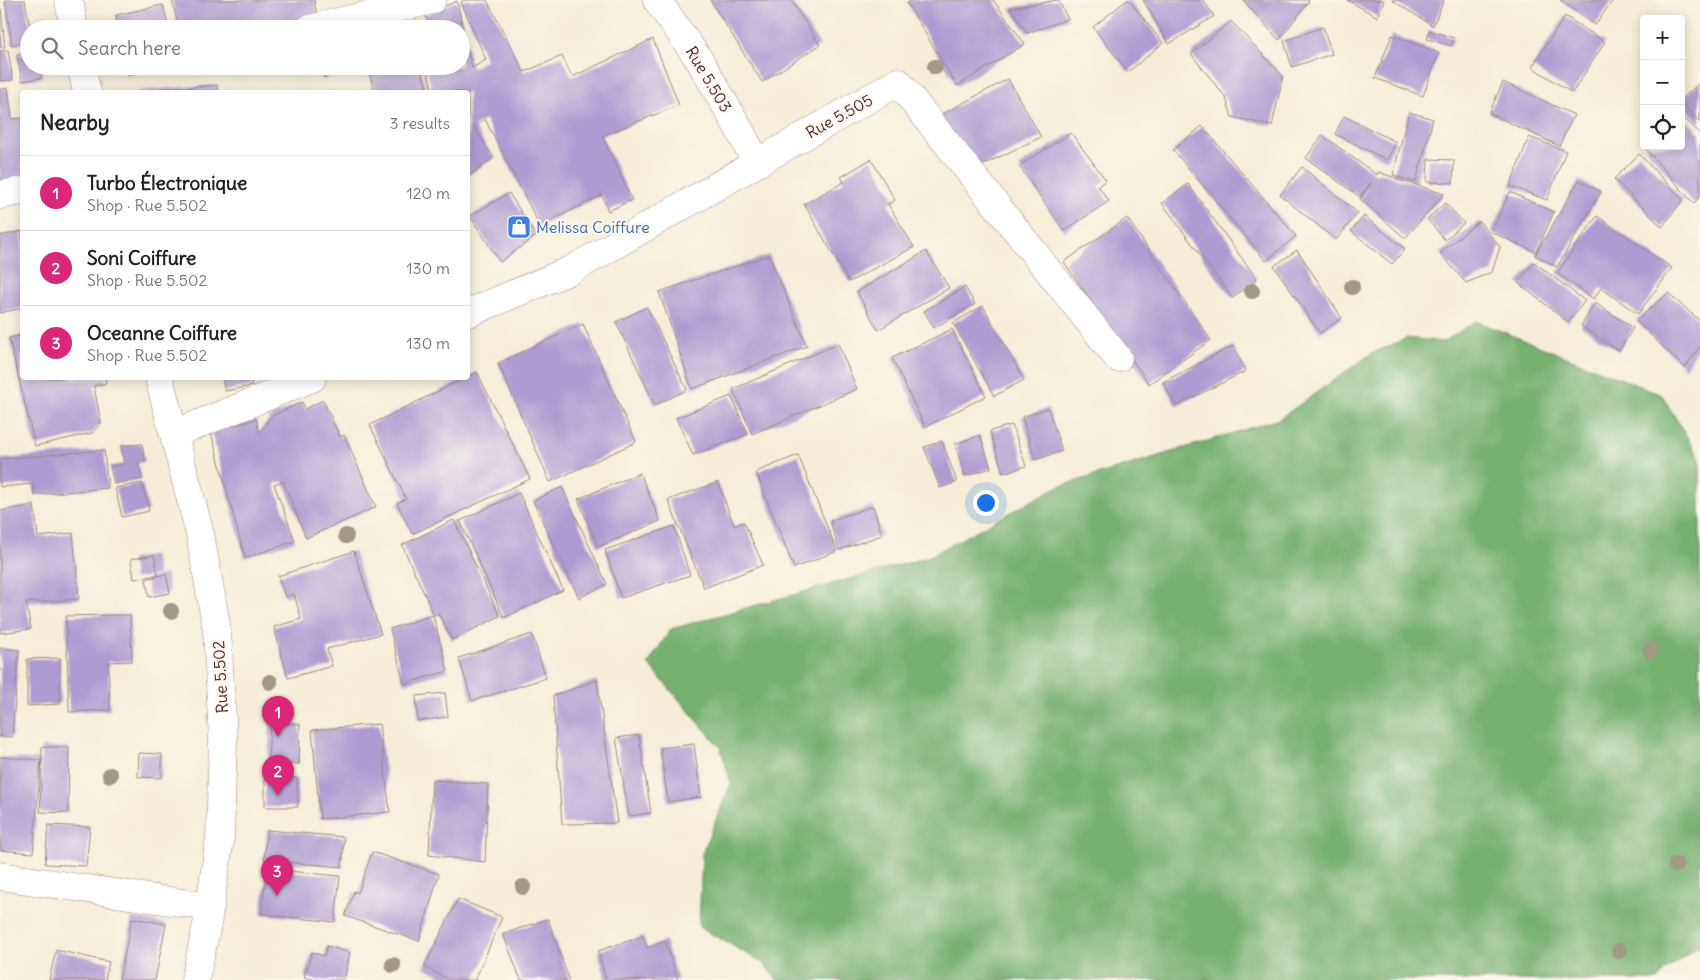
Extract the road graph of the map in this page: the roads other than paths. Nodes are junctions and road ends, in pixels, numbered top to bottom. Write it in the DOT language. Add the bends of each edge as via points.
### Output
graph roads {
  1 [pos="69,0"];
  2 [pos="432,0"];
  3 [pos="657,0"];
  4 [pos="72,20"];
  5 [pos="347,20"];
  6 [pos="83,75"];
  7 [pos="87,90"];
  8 [pos="756,162"];
  9 [pos="20,191"];
  10 [pos="0,195"];
  11 [pos="470,312"];
  12 [pos="1118,358"];
  13 [pos="160,380"];
  14 [pos="307,380"];
  15 [pos="174,434"];
  16 [pos="0,876"];
  17 [pos="210,907"];
  18 [pos="195,980"];
  1 -- 4 [label="street"];
  2 -- 5 [label="street"];
  3 -- 8 [label="street, Rue 5.503" via="700,61"];
  6 -- 7 [label="street"];
  8 -- 11 [label="street, Rue 5.505" via="571,270"];
  8 -- 12 [label="street, Rue 5.505" via="898,82"];
  9 -- 10 [label="street"];
  13 -- 15 [label="street, Rue 5.502"];
  14 -- 15 [label="street"];
  15 -- 17 [label="street, Rue 5.502" via="200,534 217,630 223,749 220,838"];
  16 -- 17 [label="street"];
  17 -- 18 [label="street, Rue 5.502"];
}
